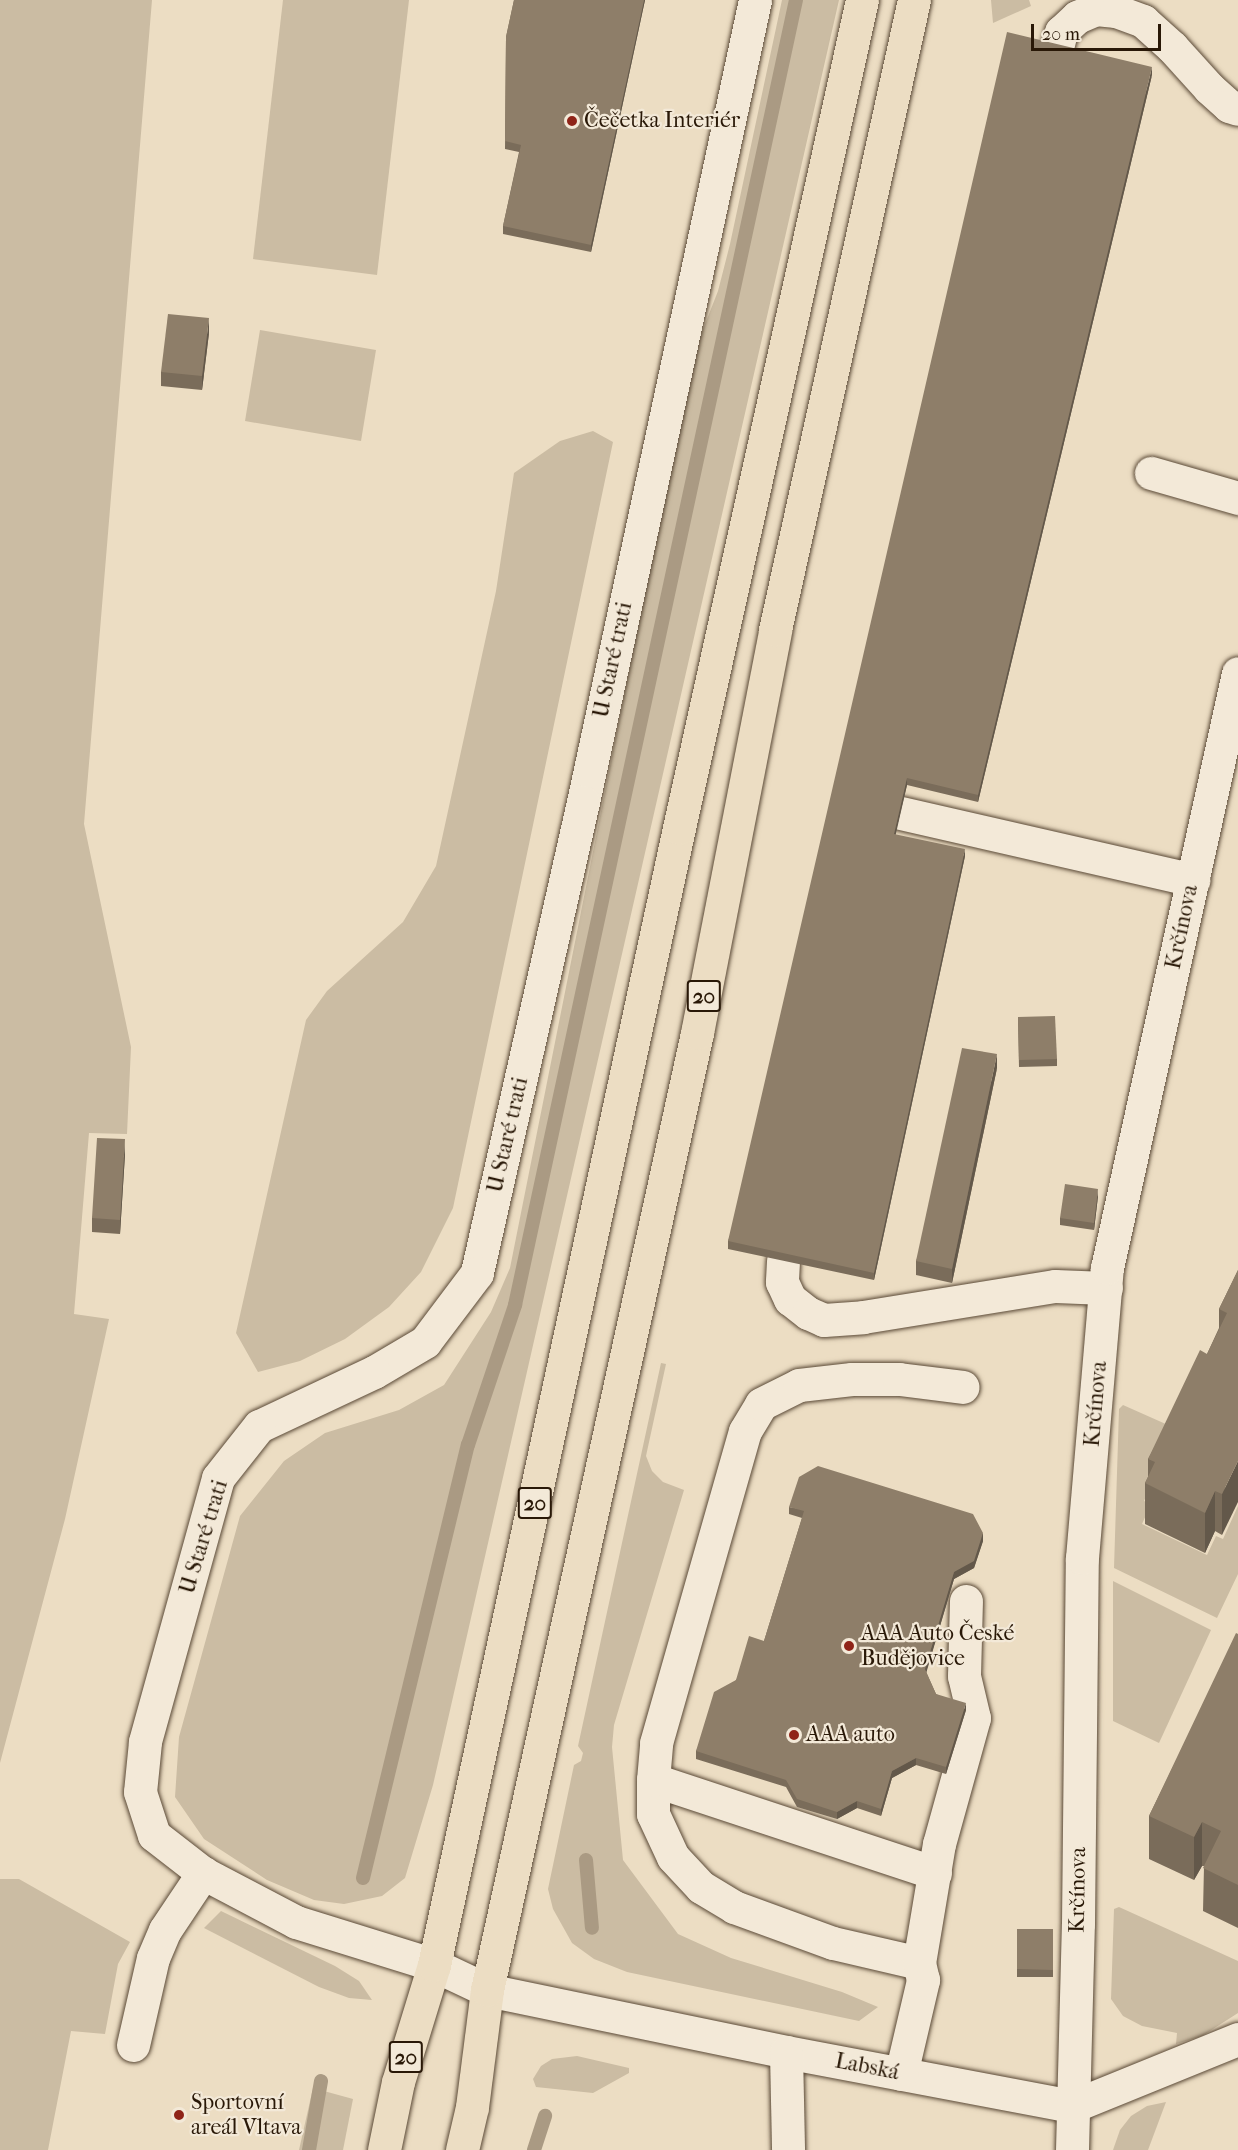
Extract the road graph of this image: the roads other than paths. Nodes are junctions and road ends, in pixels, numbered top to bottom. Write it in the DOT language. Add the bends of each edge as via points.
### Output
graph roads {
  1 [pos="754,0"];
  2 [pos="862,0"];
  3 [pos="914,0"];
  4 [pos="1056,52"];
  5 [pos="1238,109"];
  6 [pos="1151,473"];
  7 [pos="1238,498"];
  8 [pos="1238,673"];
  9 [pos="901,813"];
  10 [pos="1192,880"];
  11 [pos="783,1261"];
  12 [pos="1106,1288"];
  13 [pos="963,1387"];
  14 [pos="966,1601"];
  15 [pos="653,1780"];
  16 [pos="935,1873"];
  17 [pos="203,1874"];
  18 [pos="919,1963"];
  19 [pos="434,1965"];
  20 [pos="487,1990"];
  21 [pos="1238,2038"];
  22 [pos="133,2045"];
  23 [pos="786,2052"];
  24 [pos="901,2074"];
  25 [pos="1073,2106"];
  26 [pos="384,2150"];
  27 [pos="462,2150"];
  28 [pos="788,2150"];
  29 [pos="1072,2150"];
  1 -- 17 [label="street, U Staré trati" via="583,802 477,1273 425,1342 374,1372 259,1426 218,1478 145,1742 140,1792 154,1835"];
  2 -- 19 [label="main road, 20"];
  3 -- 20 [label="main road, 20" via="775,630 697,1033"];
  4 -- 5 [label="street" via="1061,32 1077,17 1096,9 1116,11 1143,21 1209,88"];
  6 -- 7 [label="street"];
  8 -- 10 [label="street, Krčínova"];
  9 -- 10 [label="street"];
  10 -- 12 [label="street, Krčínova" via="1107,1268"];
  11 -- 12 [label="street" via="782,1282 790,1299 824,1320 1055,1286"];
  12 -- 25 [label="street, Krčínova" via="1082,1558"];
  13 -- 15 [label="street" via="899,1379 852,1379 799,1385 761,1404 745,1431 656,1743"];
  14 -- 16 [label="street" via="964,1676 974,1718 939,1844"];
  15 -- 16 [label="street"];
  15 -- 18 [label="street" via="653,1814 673,1857 701,1887 734,1907 833,1943"];
  16 -- 18 [label="street"];
  17 -- 19 [label="street, U Staré trati" via="296,1922"];
  17 -- 22 [label="street" via="165,1930 153,1958"];
  18 -- 24 [label="street" via="923,1980"];
  19 -- 20 [label="street, U Staré trati"];
  19 -- 26 [label="main road, 20" via="398,2082"];
  20 -- 23 [label="street, Labská"];
  20 -- 27 [label="main road, 20" via="472,2107"];
  21 -- 25 [label="street"];
  23 -- 24 [label="street, Labská"];
  23 -- 28 [label="street"];
  24 -- 25 [label="street, Labská"];
  25 -- 29 [label="street, Krčínova"];
}
